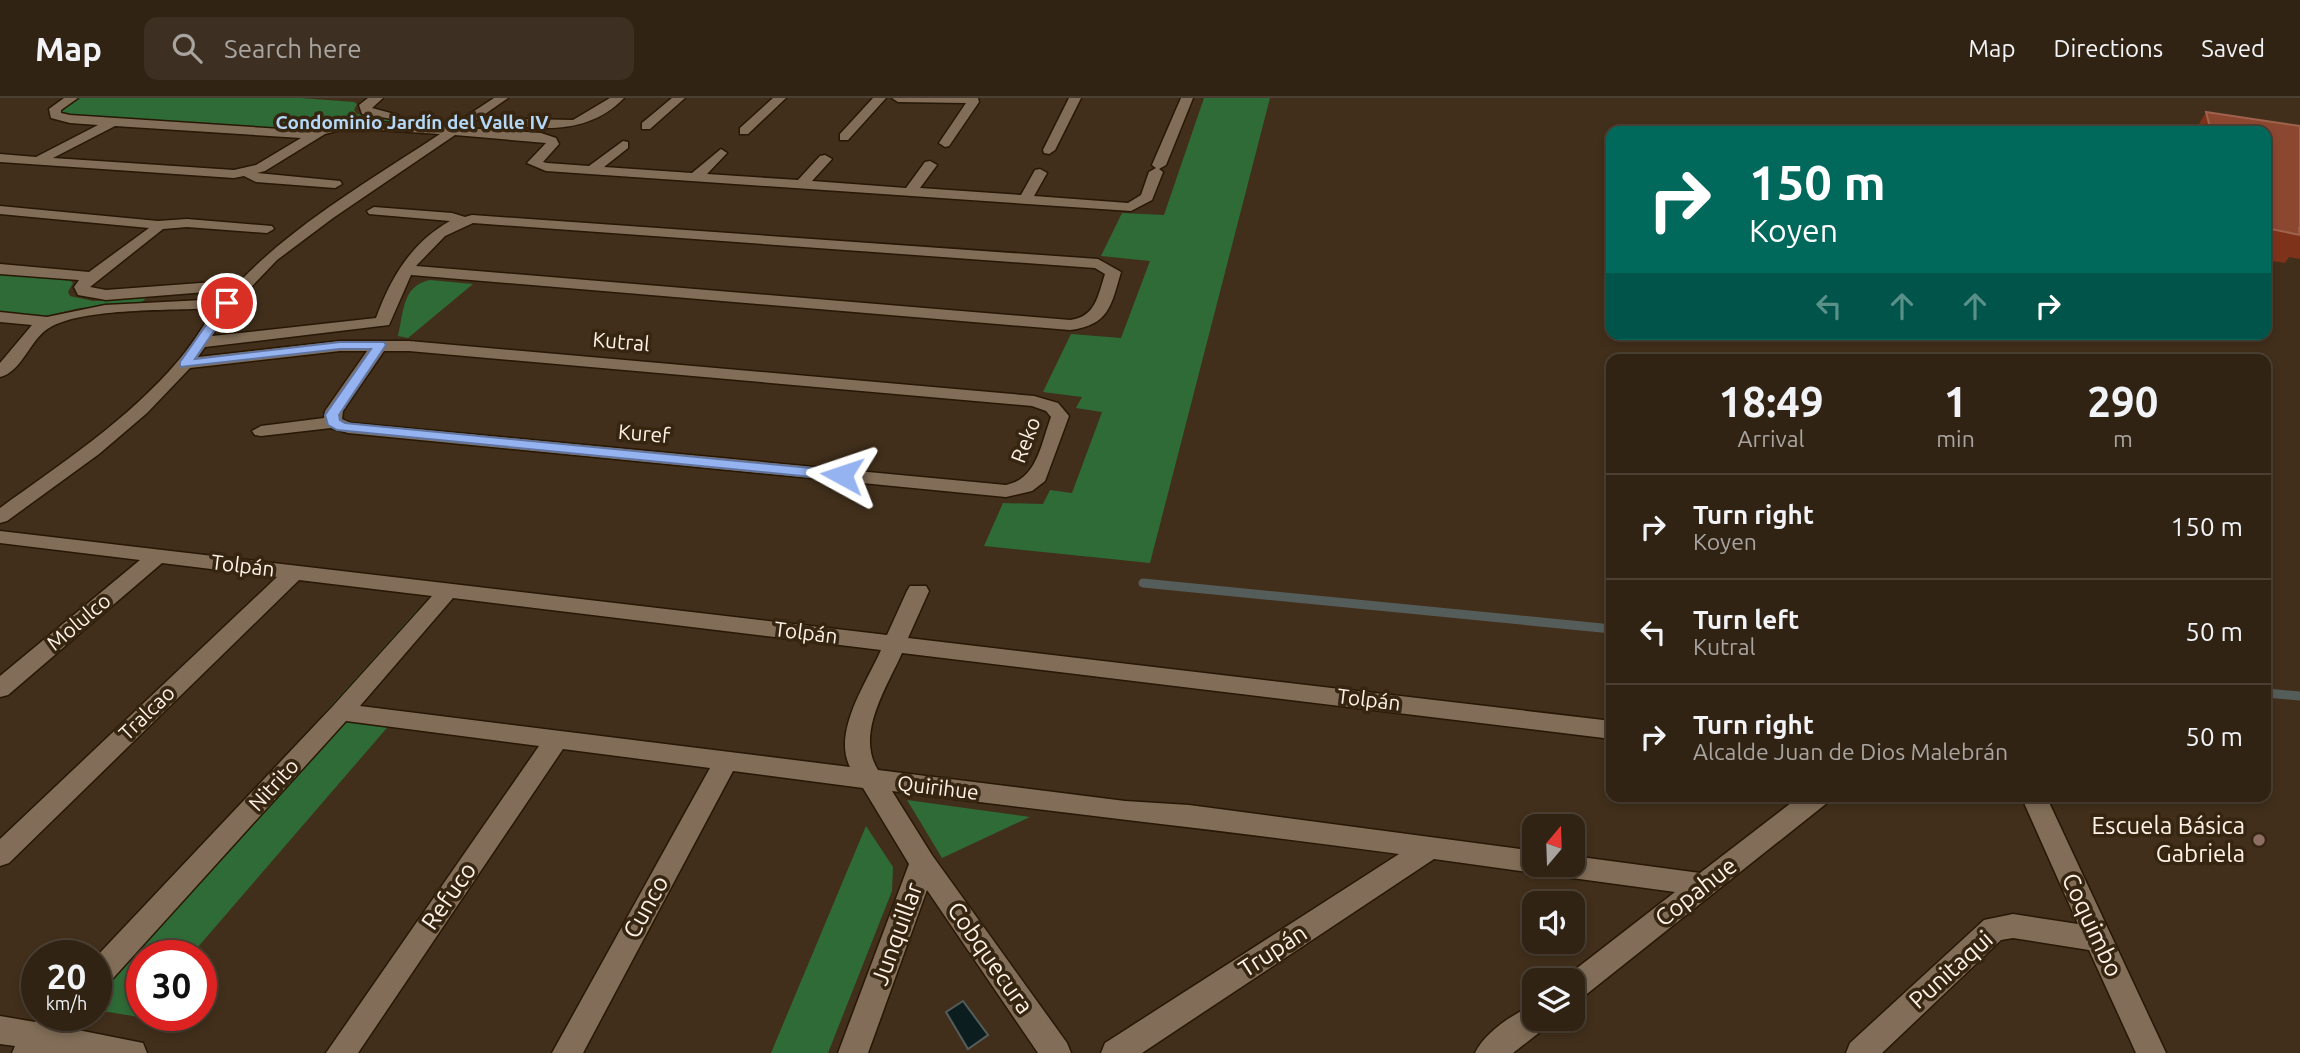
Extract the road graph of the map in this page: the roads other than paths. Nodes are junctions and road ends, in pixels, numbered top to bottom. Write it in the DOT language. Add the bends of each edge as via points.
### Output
graph roads {
  1 [pos="72,98"];
  2 [pos="502,98"];
  3 [pos="618,98"];
  4 [pos="679,98"];
  5 [pos="780,98"];
  6 [pos="880,98"];
  7 [pos="898,98"];
  8 [pos="1075,98"];
  9 [pos="1187,98"];
  10 [pos="360,99"];
  11 [pos="375,99"];
  12 [pos="970,99"];
  13 [pos="470,120"];
  14 [pos="113,122"];
  15 [pos="646,126"];
  16 [pos="453,131"];
  17 [pos="744,131"];
  18 [pos="314,135"];
  19 [pos="844,137"];
  20 [pos="945,143"];
  21 [pos="623,145"];
  22 [pos="1049,150"];
  23 [pos="721,153"];
  24 [pos="0,158"];
  25 [pos="825,159"];
  26 [pos="35,161"];
  27 [pos="930,165"];
  28 [pos="592,170"];
  29 [pos="247,172"];
  30 [pos="1040,173"];
  31 [pos="696,177"];
  32 [pos="335,184"];
  33 [pos="802,184"];
  34 [pos="910,192"];
  35 [pos="1025,200"];
  36 [pos="0,210"];
  37 [pos="374,211"];
  38 [pos="463,221"];
  39 [pos="158,225"];
  40 [pos="267,229"];
  41 [pos="0,269"];
  42 [pos="406,270"];
  43 [pos="92,277"];
  44 [pos="244,284"];
  45 [pos="227,303"];
  46 [pos="0,317"];
  47 [pos="49,322"];
  48 [pos="202,342"];
  49 [pos="380,345"];
  50 [pos="185,364"];
  51 [pos="0,372"];
  52 [pos="1052,407"];
  53 [pos="333,422"];
  54 [pos="261,431"];
  55 [pos="1025,487"];
  56 [pos="0,517"];
  57 [pos="0,537"];
  58 [pos="158,556"];
  59 [pos="295,572"];
  60 [pos="448,590"];
  61 [pos="918,591"];
  62 [pos="895,644"];
  63 [pos="0,689"];
  64 [pos="341,712"];
  65 [pos="1606,729"];
  66 [pos="557,740"];
  67 [pos="726,761"];
  68 [pos="868,779"];
  69 [pos="1810,802"];
  70 [pos="2036,802"];
  71 [pos="1430,848"];
  72 [pos="0,855"];
  73 [pos="1522,860"];
  74 [pos="923,863"];
  75 [pos="1586,869"];
  76 [pos="1704,885"];
  77 [pos="2099,939"];
  78 [pos="112,960"];
  79 [pos="1585,979"];
  80 [pos="1522,1028"];
  81 [pos="0,1030"];
  82 [pos="47,1031"];
  83 [pos="34,1046"];
  84 [pos="132,1053"];
  85 [pos="341,1053"];
  86 [pos="567,1053"];
  87 [pos="853,1053"];
  88 [pos="1056,1053"];
  89 [pos="1116,1053"];
  90 [pos="1490,1053"];
  91 [pos="1861,1053"];
  92 [pos="2151,1053"];
  1 -- 14 [label="street" via="55,109 55,115"];
  2 -- 13 [label="street"];
  3 -- 13 [label="street" via="583,123 570,126"];
  4 -- 15 [label="street"];
  5 -- 17 [label="street"];
  6 -- 19 [label="street"];
  7 -- 12 [label="street"];
  8 -- 22 [label="street"];
  9 -- 35 [label="street" via="1147,197 1130,207"];
  10 -- 11 [label="street"];
  11 -- 13 [label="street" via="365,105 366,111"];
  12 -- 20 [label="street" via="973,103"];
  13 -- 16 [label="street"];
  14 -- 18 [label="street"];
  14 -- 26 [label="street"];
  16 -- 18 [label="street" via="355,124"];
  16 -- 28 [label="street" via="548,138 550,149 534,163"];
  16 -- 44 [label="street" via="288,244"];
  18 -- 29 [label="street"];
  21 -- 28 [label="street"];
  23 -- 31 [label="street"];
  24 -- 26 [label="street"];
  25 -- 33 [label="street"];
  26 -- 29 [label="street"];
  27 -- 34 [label="street"];
  28 -- 31 [label="street"];
  29 -- 32 [label="street" via="256,178"];
  30 -- 35 [label="street"];
  31 -- 33 [label="street"];
  33 -- 34 [label="street"];
  34 -- 35 [label="street"];
  36 -- 39 [label="street"];
  37 -- 38 [label="street"];
  38 -- 42 [label="street" via="425,246"];
  38 -- 42 [label="street" via="1098,264 1113,272 1097,317 1070,325"];
  39 -- 40 [label="street" via="187,222"];
  39 -- 43 [label="street"];
  41 -- 43 [label="street"];
  42 -- 48 [label="street" via="383,322"];
  43 -- 44 [label="street" via="82,290 99,296"];
  44 -- 45 [label="street"];
  45 -- 47 [label="street" via="85,313"];
  45 -- 48 [label="street"];
  46 -- 47 [label="street"];
  47 -- 51 [label="street"];
  48 -- 50 [label="street"];
  49 -- 50 [label="street, Kutral" via="340,345"];
  49 -- 52 [label="street, Kutral" via="1034,401"];
  49 -- 53 [label="street" via="334,411"];
  50 -- 56 [label="street" via="117,430"];
  52 -- 55 [label="street, Reko" via="1060,421 1041,472"];
  53 -- 54 [label="street, Kuref"];
  53 -- 55 [label="street, Kuref" via="348,428 996,491"];
  57 -- 58 [label="street, Tolpán"];
  58 -- 59 [label="street, Tolpán"];
  58 -- 63 [label="street, Molulco"];
  59 -- 60 [label="street, Tolpán"];
  59 -- 72 [label="street, Tralcao"];
  60 -- 62 [label="street, Tolpán"];
  60 -- 64 [label="street, Nitrito"];
  61 -- 62 [label="street, Junquillar"];
  62 -- 65 [label="street, Tolpán"];
  62 -- 68 [label="street, Junquillar" via="858,733 857,750"];
  64 -- 66 [label="street, Quirihue"];
  64 -- 78 [label="street, Nitrito"];
  66 -- 67 [label="street, Quirihue"];
  66 -- 85 [label="street, Refuco"];
  67 -- 68 [label="street, Quirihue"];
  67 -- 86 [label="street, Cunco"];
  68 -- 71 [label="street, Quirihue"];
  68 -- 74 [label="street, Junquillar"];
  69 -- 76 [label="street, Copahue"];
  70 -- 77 [label="street, Coquimbo"];
  71 -- 73 [label="street, Quirihue"];
  71 -- 89 [label="street, Trupán"];
  74 -- 87 [label="street, Junquillar"];
  74 -- 88 [label="street, Cobquecura"];
  75 -- 76 [label="street"];
  76 -- 79 [label="street, Copahue"];
  77 -- 91 [label="street, Punitaqui" via="2013,926 1994,929"];
  77 -- 92 [label="street, Coquimbo"];
  80 -- 90 [label="street"];
  81 -- 83 [label="street"];
  82 -- 83 [label="street"];
  83 -- 84 [label="street"];
}
